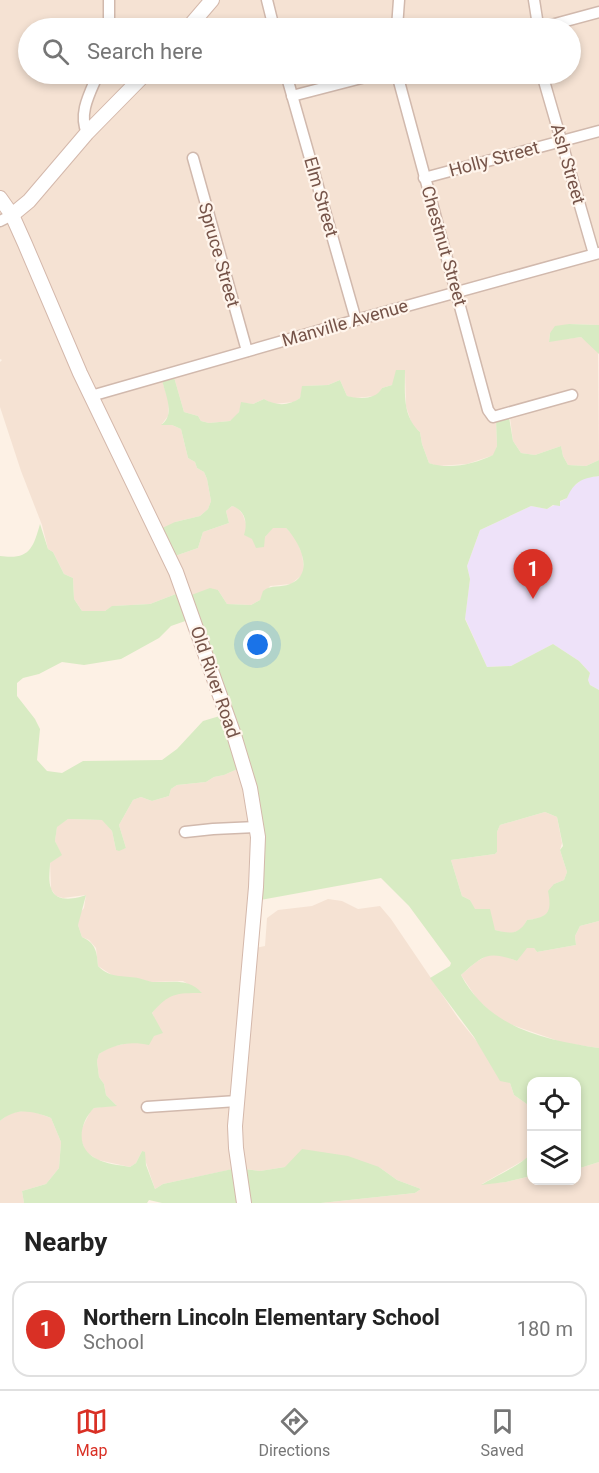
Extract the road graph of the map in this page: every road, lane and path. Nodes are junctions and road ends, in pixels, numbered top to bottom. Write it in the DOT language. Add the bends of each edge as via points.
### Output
graph roads {
  1 [pos="109,0"];
  2 [pos="212,0"];
  3 [pos="267,0"];
  4 [pos="399,0"];
  5 [pos="534,0"];
  6 [pos="599,12"];
  7 [pos="109,18"];
  8 [pos="197,18"];
  9 [pos="272,18"];
  10 [pos="398,18"];
  11 [pos="537,18"];
  12 [pos="576,18"];
  13 [pos="94,84"];
  14 [pos="136,84"];
  15 [pos="289,84"];
  16 [pos="338,84"];
  17 [pos="400,84"];
  18 [pos="545,84"];
  19 [pos="292,96"];
  20 [pos="599,131"];
  21 [pos="87,133"];
  22 [pos="562,141"];
  23 [pos="193,158"];
  24 [pos="424,178"];
  25 [pos="0,198"];
  26 [pos="6,218"];
  27 [pos="597,254"];
  28 [pos="457,292"];
  29 [pos="356,320"];
  30 [pos="247,351"];
  31 [pos="572,395"];
  32 [pos="91,396"];
  33 [pos="257,827"];
  34 [pos="185,832"];
  35 [pos="237,1101"];
  36 [pos="147,1107"];
  37 [pos="244,1203"];
  1 -- 7 [label="street"];
  2 -- 8 [label="main road"];
  3 -- 9 [label="street"];
  4 -- 10 [label="street"];
  5 -- 11 [label="street"];
  6 -- 12 [label="street"];
  13 -- 21 [label="street" via="83,112"];
  14 -- 21 [label="main road"];
  15 -- 19 [label="street, Elm Street"];
  16 -- 19 [label="street"];
  17 -- 24 [label="street, Chestnut Street"];
  18 -- 22 [label="street, Ash Street"];
  19 -- 29 [label="street, Elm Street"];
  20 -- 22 [label="street, Holly Street"];
  21 -- 26 [label="main road" via="29,201"];
  22 -- 24 [label="street, Holly Street"];
  22 -- 27 [label="street, Ash Street"];
  23 -- 30 [label="street, Spruce Street"];
  24 -- 28 [label="street, Chestnut Street"];
  25 -- 26 [label="main road, Old River Road"];
  26 -- 32 [label="main road, Old River Road"];
  27 -- 28 [label="street, Manville Avenue"];
  28 -- 29 [label="street, Manville Avenue"];
  28 -- 31 [label="street, Chestnut Street" via="493,417"];
  29 -- 30 [label="street, Manville Avenue"];
  30 -- 32 [label="street, Manville Avenue"];
  32 -- 33 [label="main road, Old River Road" via="176,572 237,746"];
  33 -- 34 [label="street"];
  33 -- 35 [label="main road, Old River Road" via="255,903"];
  35 -- 36 [label="street"];
  35 -- 37 [label="main road, Old River Road" via="236,1148"];
}
